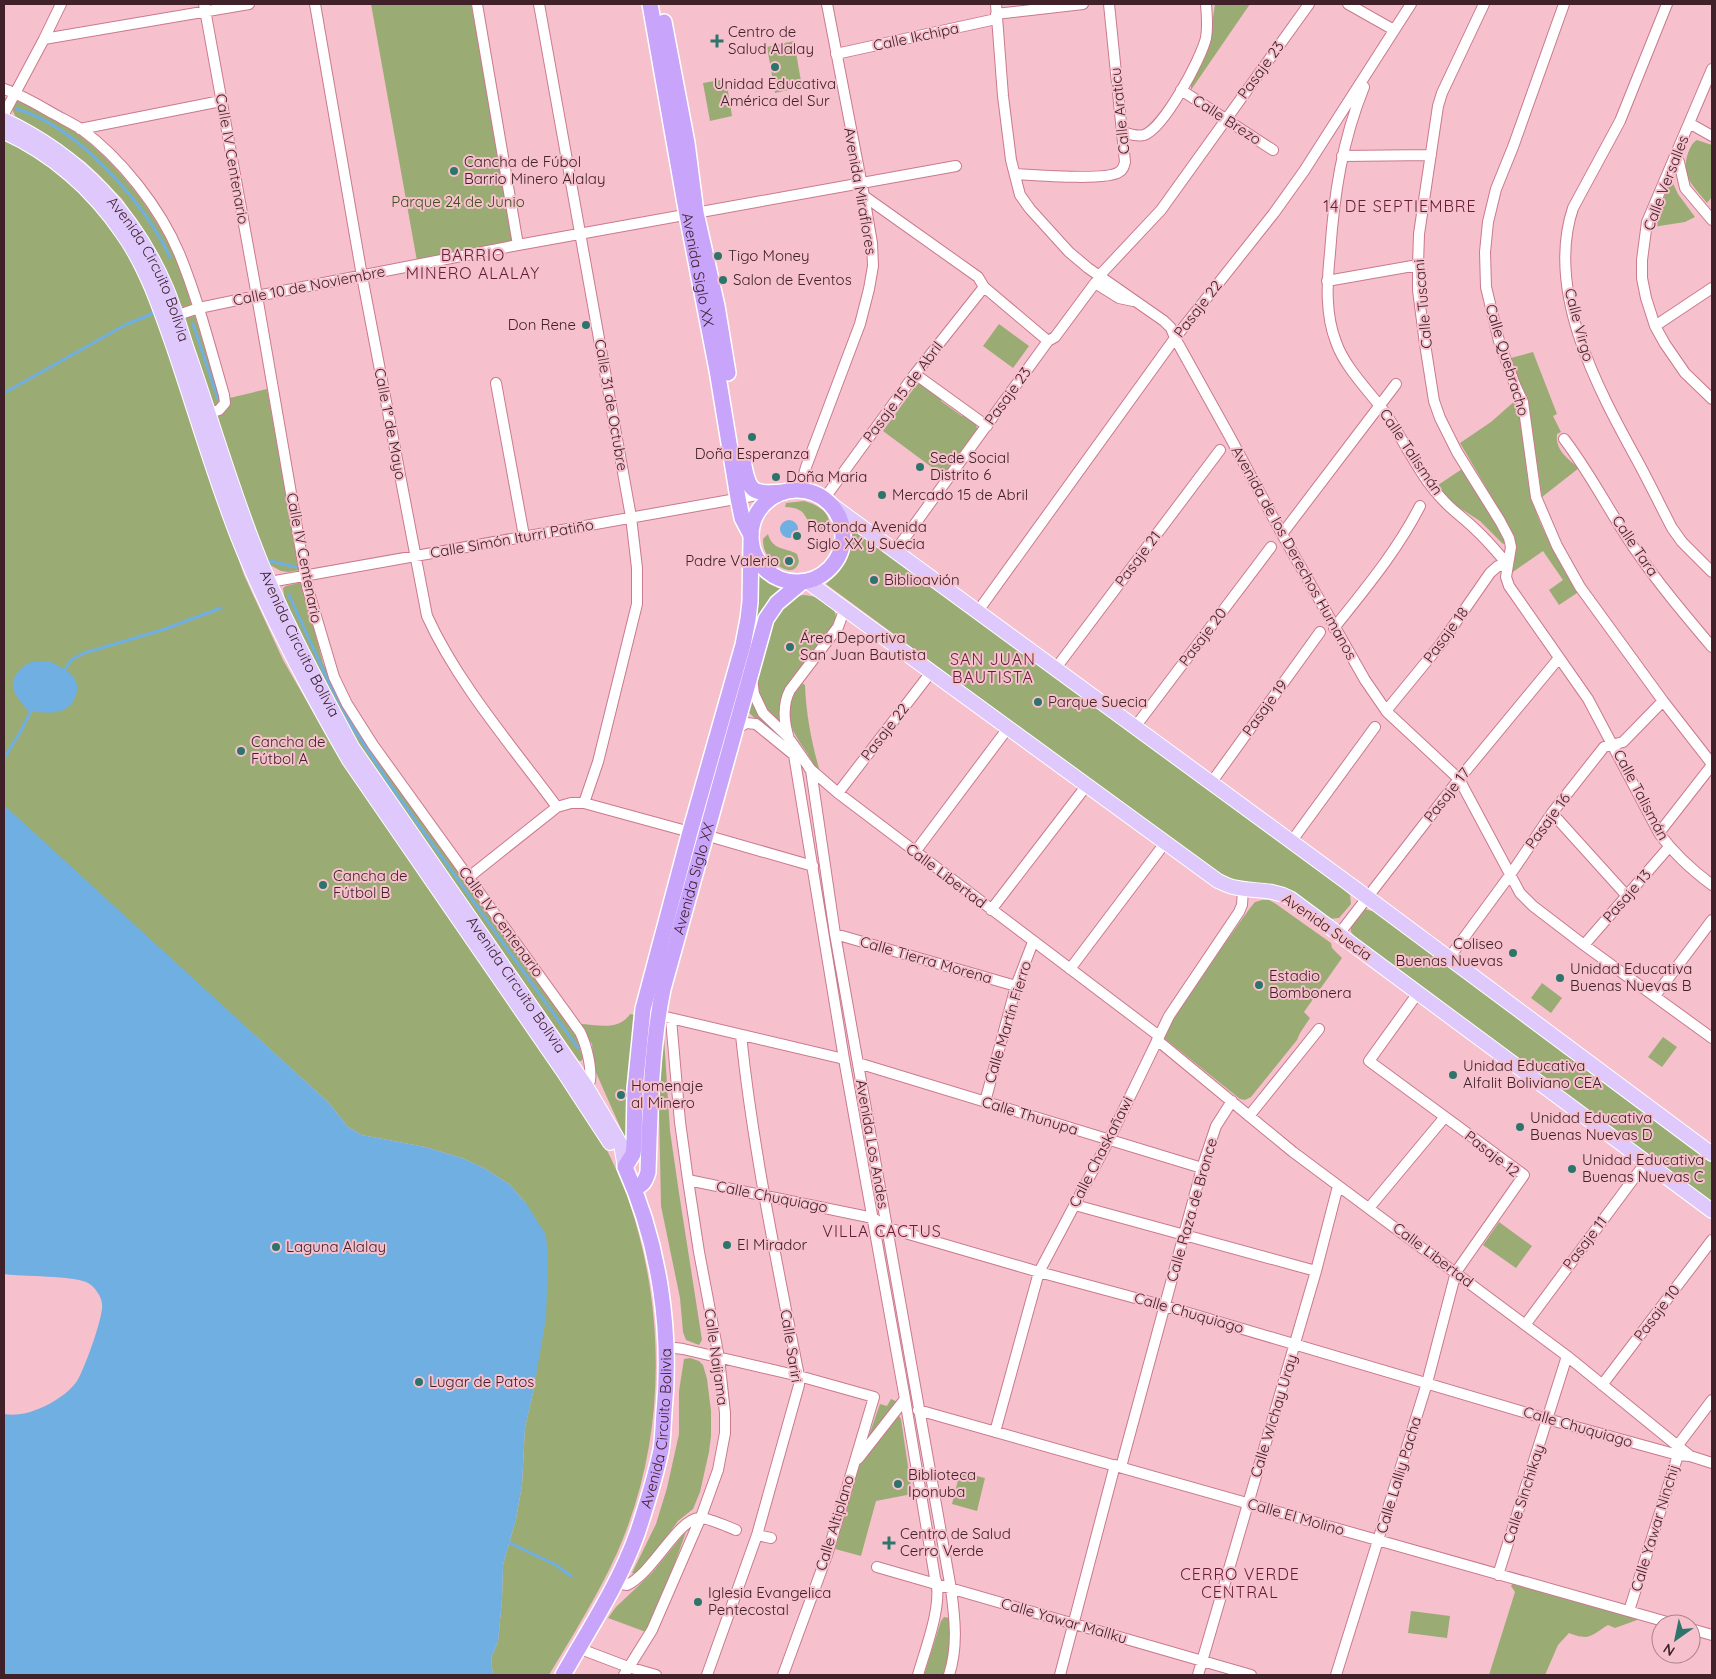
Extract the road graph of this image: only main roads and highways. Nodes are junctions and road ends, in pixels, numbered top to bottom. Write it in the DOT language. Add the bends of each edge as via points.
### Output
graph roads {
  1 [pos="650,4"];
  2 [pos="660,4"];
  3 [pos="4,120"];
  4 [pos="4,132"];
  5 [pos="691,214"];
  6 [pos="170,317"];
  7 [pos="784,492"];
  8 [pos="826,500"];
  9 [pos="751,538"];
  10 [pos="805,582"];
  11 [pos="264,583"];
  12 [pos="698,833"];
  13 [pos="1712,1154"];
  14 [pos="625,1167"];
  15 [pos="634,1188"];
  16 [pos="1712,1211"];
  17 [pos="563,1675"];
  1 -- 5 [label="highway, Avenida Siglo XX"];
  2 -- 5 [label="highway, Avenida Siglo XX" via="687,143"];
  3 -- 6 [label="main road, Avenida Circuito Bolivia" via="63,155 118,206 151,257 167,291"];
  4 -- 6 [label="main road, Avenida Circuito Bolivia" via="55,162 102,205 124,235"];
  5 -- 7 [label="highway, Avenida Siglo XX" via="717,306 746,479 755,491 765,494"];
  5 -- 9 [label="highway, Avenida Siglo XX" via="738,498"];
  6 -- 11 [label="main road, Avenida Circuito Bolivia" via="209,413"];
  6 -- 11 [label="main road, Avenida Circuito Bolivia" via="224,498"];
  7 -- 8 [label="highway" via="800,489"];
  7 -- 9 [label="highway" via="761,508 753,522"];
  8 -- 10 [label="highway" via="841,521 842,549 836,563 827,572"];
  8 -- 13 [label="main road"];
  9 -- 10 [label="highway" via="758,561 768,572 780,579"];
  9 -- 12 [label="highway, Avenida Siglo XX" via="748,619"];
  10 -- 12 [label="highway, Avenida Siglo XX" via="777,603 766,620 734,730"];
  10 -- 16 [label="main road, Avenida Suecia" via="1218,881 1232,887 1262,890 1290,898"];
  11 -- 14 [label="main road, Avenida Circuito Bolivia" via="352,747 621,1145"];
  12 -- 14 [label="highway, Avenida Siglo XX" via="643,1008 635,1089 634,1146"];
  12 -- 15 [label="highway, Avenida Siglo XX" via="663,988 664,1017 648,1172 646,1181"];
  14 -- 15 [label="highway, Avenida Circuito Bolivia"];
  15 -- 17 [label="highway, Avenida Circuito Bolivia" via="656,1262 667,1347 661,1448 650,1495 616,1583"];
}
